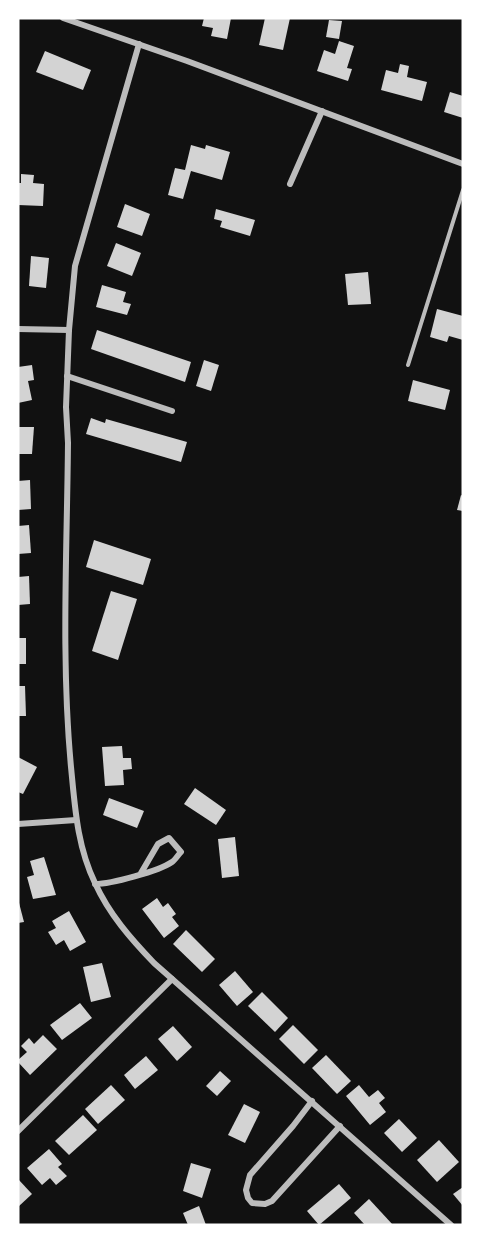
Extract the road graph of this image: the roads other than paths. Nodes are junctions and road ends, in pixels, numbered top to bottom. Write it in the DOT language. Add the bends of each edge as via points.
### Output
graph roads {
  1 [pos="63,18"];
  2 [pos="139,44"];
  3 [pos="322,111"];
  4 [pos="463,164"];
  5 [pos="290,183"];
  6 [pos="463,190"];
  7 [pos="18,328"];
  8 [pos="69,330"];
  9 [pos="408,364"];
  10 [pos="67,376"];
  11 [pos="172,411"];
  12 [pos="76,820"];
  13 [pos="18,824"];
  14 [pos="141,873"];
  15 [pos="95,884"];
  16 [pos="172,979"];
  17 [pos="312,1101"];
  18 [pos="340,1126"];
  19 [pos="18,1131"];
  20 [pos="451,1225"];
  1 -- 2 [label="street"];
  2 -- 3 [label="street"];
  2 -- 8 [label="street" via="75,266"];
  3 -- 4 [label="street"];
  3 -- 5 [label="street"];
  6 -- 9 [label="lane"];
  7 -- 8 [label="street"];
  8 -- 10 [label="street"];
  10 -- 11 [label="street"];
  10 -- 12 [label="street" via="65,667"];
  12 -- 13 [label="street"];
  12 -- 15 [label="street"];
  14 -- 14 [label="street" via="161,868 181,852 169,838 158,844"];
  14 -- 15 [label="street"];
  15 -- 16 [label="street" via="120,926"];
  16 -- 17 [label="street"];
  16 -- 19 [label="street"];
  17 -- 18 [label="street"];
  17 -- 18 [label="street" via="250,1175 246,1191 252,1203 272,1201"];
  18 -- 20 [label="street"];
}
